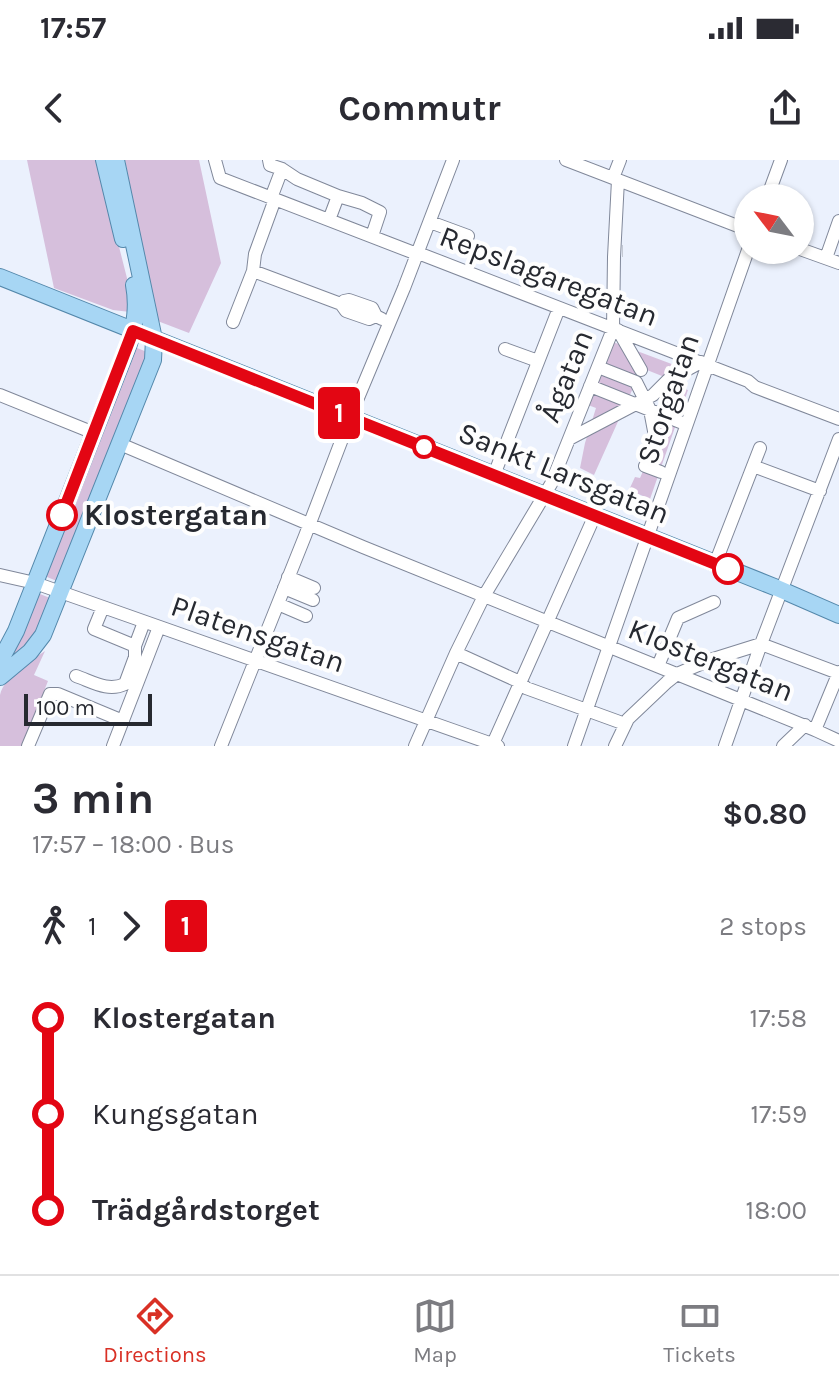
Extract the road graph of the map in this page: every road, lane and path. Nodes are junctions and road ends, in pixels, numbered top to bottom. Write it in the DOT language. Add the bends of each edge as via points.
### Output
graph roads {
  1 [pos="104,160"];
  2 [pos="118,160"];
  3 [pos="215,160"];
  4 [pos="269,160"];
  5 [pos="453,160"];
  6 [pos="566,160"];
  7 [pos="620,160"];
  8 [pos="776,163"];
  9 [pos="282,169"];
  10 [pos="616,179"];
  11 [pos="771,184"];
  12 [pos="338,196"];
  13 [pos="273,199"];
  14 [pos="329,220"];
  15 [pos="839,221"];
  16 [pos="430,222"];
  17 [pos="734,225"];
  18 [pos="372,236"];
  19 [pos="468,236"];
  20 [pos="418,253"];
  21 [pos="814,254"];
  22 [pos="826,258"];
  23 [pos="839,263"];
  24 [pos="743,264"];
  25 [pos="253,271"];
  26 [pos="0,277"];
  27 [pos="559,308"];
  28 [pos="389,321"];
  29 [pos="233,322"];
  30 [pos="615,330"];
  31 [pos="133,331"];
  32 [pos="154,339"];
  33 [pos="505,349"];
  34 [pos="538,361"];
  35 [pos="704,364"];
  36 [pos="598,367"];
  37 [pos="641,370"];
  38 [pos="590,386"];
  39 [pos="0,395"];
  40 [pos="644,404"];
  41 [pos="350,418"];
  42 [pos="839,419"];
  43 [pos="685,424"];
  44 [pos="654,431"];
  45 [pos="94,433"];
  46 [pos="569,439"];
  47 [pos="839,439"];
  48 [pos="120,444"];
  49 [pos="760,448"];
  50 [pos="645,466"];
  51 [pos="753,466"];
  52 [pos="661,472"];
  53 [pos="494,475"];
  54 [pos="551,488"];
  55 [pos="820,491"];
  56 [pos="595,515"];
  57 [pos="309,524"];
  58 [pos="647,537"];
  59 [pos="715,564"];
  60 [pos="0,575"];
  61 [pos="35,583"];
  62 [pos="286,583"];
  63 [pos="782,590"];
  64 [pos="61,593"];
  65 [pos="314,594"];
  66 [pos="484,596"];
  67 [pos="714,602"];
  68 [pos="278,604"];
  69 [pos="103,607"];
  70 [pos="839,615"];
  71 [pos="306,616"];
  72 [pos="547,621"];
  73 [pos="144,622"];
  74 [pos="159,627"];
  75 [pos="761,644"];
  76 [pos="135,646"];
  77 [pos="610,646"];
  78 [pos="456,653"];
  79 [pos="0,661"];
  80 [pos="255,661"];
  81 [pos="658,666"];
  82 [pos="839,672"];
  83 [pos="677,674"];
  84 [pos="76,676"];
  85 [pos="0,677"];
  86 [pos="520,682"];
  87 [pos="130,686"];
  88 [pos="747,702"];
  89 [pos="587,710"];
  90 [pos="123,721"];
  91 [pos="427,721"];
  92 [pos="625,724"];
  93 [pos="810,728"];
  94 [pos="839,741"];
  95 [pos="494,745"];
  96 [pos="28,746"];
  97 [pos="113,746"];
  98 [pos="221,746"];
  99 [pos="415,746"];
  100 [pos="574,746"];
  101 [pos="615,746"];
  102 [pos="725,746"];
  103 [pos="783,746"];
  1 -- 31 [label="main road" via="137,301"];
  2 -- 32 [label="main road"];
  3 -- 13 [label="street, Repslagaregatan" via="220,178"];
  4 -- 9 [label="street"];
  5 -- 16 [label="street"];
  6 -- 10 [label="street"];
  7 -- 10 [label="street, Ågatan"];
  8 -- 11 [label="street"];
  9 -- 12 [label="street"];
  9 -- 13 [label="street"];
  10 -- 17 [label="street"];
  10 -- 30 [label="street, Ågatan"];
  12 -- 14 [label="street"];
  12 -- 18 [label="street" via="380,212"];
  13 -- 14 [label="street, Repslagaregatan"];
  13 -- 25 [label="street"];
  14 -- 18 [label="street, Repslagaregatan"];
  15 -- 22 [label="street"];
  16 -- 19 [label="street"];
  16 -- 20 [label="street"];
  18 -- 20 [label="street, Repslagaregatan"];
  20 -- 27 [label="street, Repslagaregatan"];
  20 -- 28 [label="street"];
  21 -- 22 [label="street"];
  22 -- 23 [label="street"];
  24 -- 35 [label="street, Storgatan"];
  25 -- 28 [label="street" via="341,304 346,311"];
  25 -- 29 [label="street"];
  26 -- 31 [label="main road, Sankt Larsgatan"];
  27 -- 30 [label="street, Repslagaregatan"];
  27 -- 34 [label="street"];
  28 -- 41 [label="street"];
  30 -- 35 [label="street, Repslagaregatan"];
  30 -- 36 [label="street, Ågatan"];
  30 -- 37 [label="street"];
  31 -- 32 [label="main road, Sankt Larsgatan"];
  31 -- 45 [label="main road"];
  32 -- 41 [label="main road, Sankt Larsgatan"];
  32 -- 48 [label="main road" via="153,360"];
  33 -- 34 [label="street"];
  34 -- 53 [label="street"];
  35 -- 40 [label="street" via="668,380"];
  35 -- 42 [label="street, Repslagaregatan"];
  35 -- 43 [label="street, Storgatan"];
  36 -- 38 [label="street, Ågatan"];
  36 -- 40 [label="street" via="636,382"];
  38 -- 40 [label="street"];
  38 -- 46 [label="street, Ågatan"];
  39 -- 45 [label="street"];
  40 -- 43 [label="street"];
  40 -- 44 [label="street"];
  40 -- 46 [label="street"];
  41 -- 53 [label="main road, Sankt Larsgatan"];
  41 -- 57 [label="street"];
  43 -- 58 [label="street, Storgatan"];
  45 -- 61 [label="main road"];
  46 -- 54 [label="street, Ågatan"];
  47 -- 55 [label="street"];
  48 -- 57 [label="street, Klostergatan"];
  48 -- 64 [label="main road"];
  49 -- 51 [label="street"];
  50 -- 52 [label="street"];
  51 -- 55 [label="street"];
  51 -- 59 [label="street"];
  53 -- 54 [label="main road, Sankt Larsgatan"];
  54 -- 56 [label="main road, Sankt Larsgatan"];
  54 -- 66 [label="street, Ågatan"];
  55 -- 63 [label="street"];
  56 -- 58 [label="main road, Sankt Larsgatan"];
  56 -- 72 [label="street"];
  57 -- 62 [label="street"];
  57 -- 66 [label="street, Klostergatan"];
  58 -- 59 [label="main road, Sankt Larsgatan"];
  58 -- 77 [label="street, Storgatan"];
  59 -- 63 [label="main road, Sankt Larsgatan"];
  60 -- 61 [label="street, Platensgatan"];
  61 -- 64 [label="street, Platensgatan"];
  61 -- 79 [label="main road"];
  62 -- 65 [label="street"];
  62 -- 68 [label="street"];
  63 -- 70 [label="main road, Sankt Larsgatan"];
  63 -- 75 [label="street"];
  64 -- 69 [label="street, Platensgatan"];
  64 -- 85 [label="main road" via="39,643"];
  66 -- 72 [label="street, Klostergatan"];
  66 -- 78 [label="street, Ågatan"];
  67 -- 81 [label="street" via="678,618"];
  68 -- 71 [label="street"];
  68 -- 80 [label="street"];
  69 -- 73 [label="street, Platensgatan"];
  69 -- 76 [label="street" via="94,629"];
  72 -- 77 [label="street, Klostergatan"];
  72 -- 86 [label="street"];
  73 -- 74 [label="street, Platensgatan"];
  73 -- 76 [label="street"];
  74 -- 80 [label="street, Platensgatan"];
  74 -- 87 [label="street"];
  75 -- 82 [label="street"];
  75 -- 83 [label="street"];
  75 -- 88 [label="street"];
  76 -- 87 [label="street"];
  77 -- 81 [label="street, Klostergatan"];
  77 -- 89 [label="street, Storgatan"];
  78 -- 86 [label="street"];
  78 -- 91 [label="street, Ågatan"];
  80 -- 91 [label="street, Platensgatan"];
  80 -- 98 [label="street"];
  81 -- 83 [label="street, Klostergatan"];
  82 -- 93 [label="street"];
  83 -- 88 [label="street, Klostergatan"];
  83 -- 92 [label="street"];
  84 -- 87 [label="street" via="106,688"];
  86 -- 89 [label="street"];
  86 -- 95 [label="street"];
  87 -- 90 [label="street"];
  88 -- 93 [label="street, Klostergatan"];
  88 -- 102 [label="street"];
  89 -- 92 [label="street"];
  89 -- 100 [label="street, Storgatan"];
  90 -- 96 [label="street" via="53,694"];
  90 -- 97 [label="street"];
  91 -- 95 [label="street, Platensgatan"];
  91 -- 99 [label="street, Ågatan"];
  92 -- 101 [label="street"];
  93 -- 94 [label="street, Klostergatan"];
  93 -- 103 [label="street"];
}
